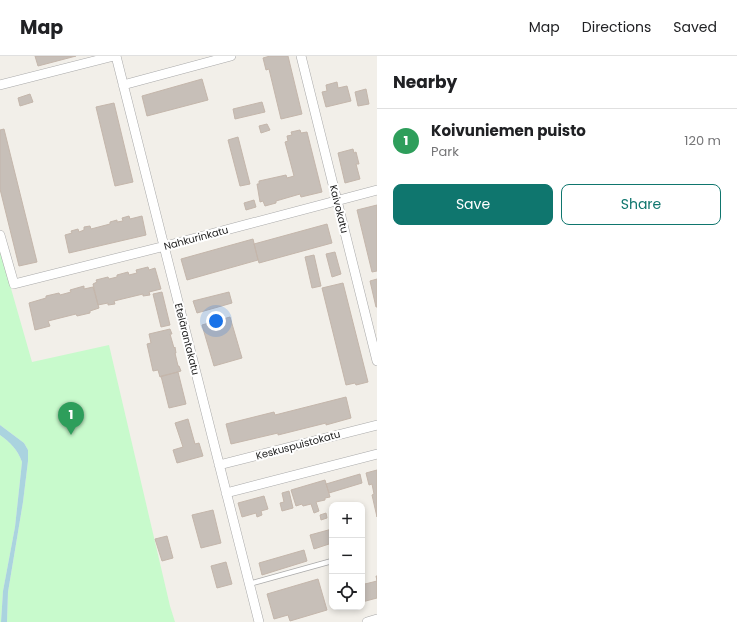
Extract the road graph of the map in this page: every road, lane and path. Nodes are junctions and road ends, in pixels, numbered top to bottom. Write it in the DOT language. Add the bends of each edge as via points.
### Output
graph roads {
  1 [pos="115,56"];
  2 [pos="231,56"];
  3 [pos="301,56"];
  4 [pos="123,84"];
  5 [pos="0,85"];
  6 [pos="377,190"];
  7 [pos="337,200"];
  8 [pos="0,235"];
  9 [pos="164,247"];
  10 [pos="377,362"];
  11 [pos="377,425"];
  12 [pos="377,454"];
  13 [pos="219,466"];
  14 [pos="226,493"];
  15 [pos="329,562"];
  16 [pos="250,584"];
  17 [pos="377,619"];
  18 [pos="259,622"];
  19 [pos="367,622"];
  1 -- 4 [label="street, Etelärantakatu"];
  1 -- 5 [label="street"];
  2 -- 4 [label="street"];
  3 -- 7 [label="street, Kaivokatu"];
  4 -- 9 [label="street, Etelärantakatu"];
  6 -- 7 [label="street, Nahkurinkatu"];
  7 -- 9 [label="street, Nahkurinkatu"];
  7 -- 10 [label="street, Kaivokatu"];
  8 -- 9 [label="street, Nahkurinkatu" via="14,284"];
  9 -- 13 [label="street, Etelärantakatu"];
  11 -- 13 [label="street, Keskuspuistokatu"];
  12 -- 14 [label="street"];
  13 -- 14 [label="street, Etelärantakatu"];
  14 -- 16 [label="street, Etelärantakatu"];
  15 -- 16 [label="lane"];
  16 -- 18 [label="street, Etelärantakatu"];
  17 -- 19 [label="street"];
}
